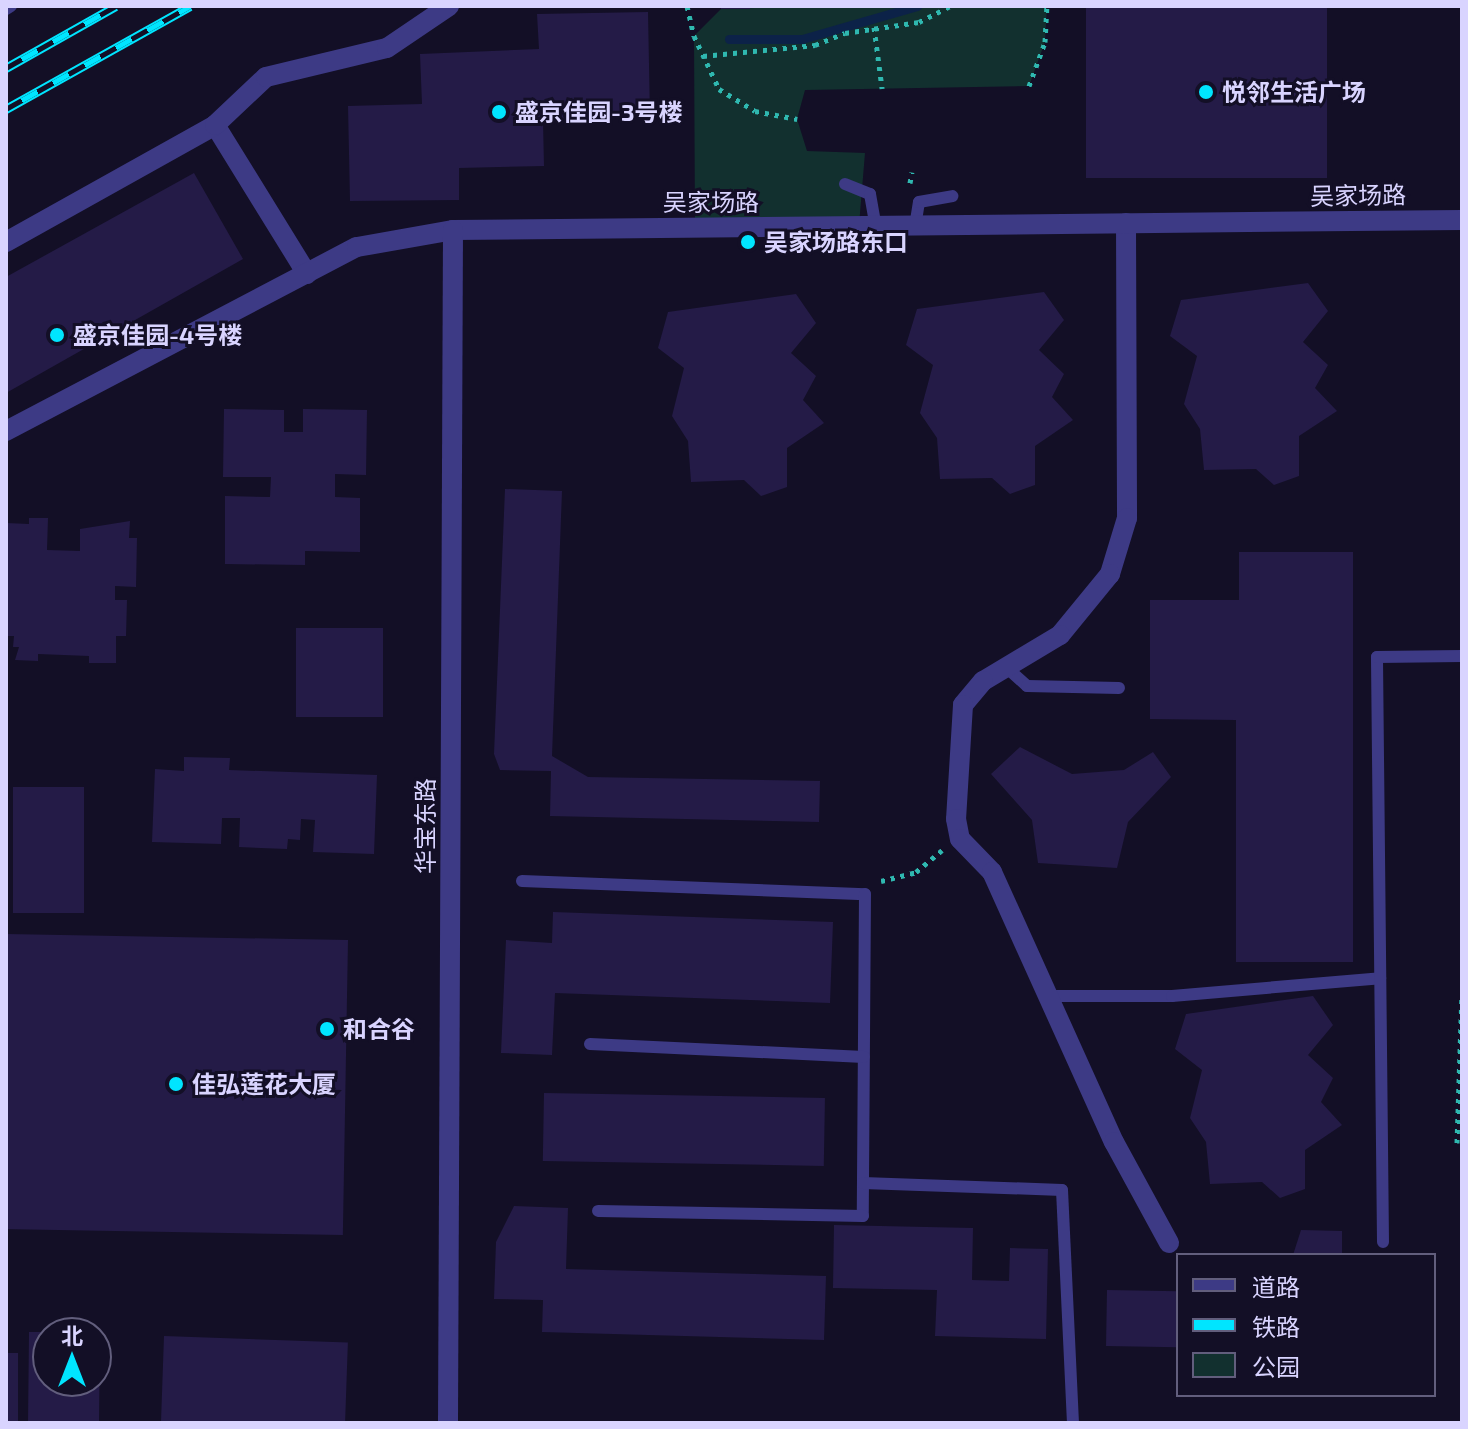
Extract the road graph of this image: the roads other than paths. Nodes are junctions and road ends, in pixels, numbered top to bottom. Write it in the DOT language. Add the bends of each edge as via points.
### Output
graph roads {
  1 [pos="449,6"];
  2 [pos="215,125"];
  3 [pos="845,184"];
  4 [pos="952,196"];
  5 [pos="1462,220"];
  6 [pos="1126,223"];
  7 [pos="915,227"];
  8 [pos="876,228"];
  9 [pos="453,230"];
  10 [pos="6,242"];
  11 [pos="307,274"];
  12 [pos="6,431"];
  13 [pos="1462,656"];
  14 [pos="1006,667"];
  15 [pos="1119,688"];
  16 [pos="522,881"];
  17 [pos="1380,978"];
  18 [pos="1051,996"];
  19 [pos="590,1044"];
  20 [pos="864,1057"];
  21 [pos="863,1183"];
  22 [pos="598,1211"];
  23 [pos="1383,1242"];
  24 [pos="1169,1243"];
  25 [pos="448,1423"];
  26 [pos="1073,1423"];
  1 -- 2 [label="street" via="387,48 266,77"];
  2 -- 10 [label="street"];
  2 -- 11 [label="street"];
  3 -- 8 [label="lane" via="870,194"];
  4 -- 7 [label="lane" via="919,202"];
  5 -- 6 [label="street, 吴家场路"];
  6 -- 7 [label="street, 吴家场路"];
  6 -- 14 [label="street" via="1127,518 1110,574 1060,635"];
  7 -- 8 [label="street, 吴家场路"];
  8 -- 9 [label="street, 吴家场路"];
  9 -- 11 [label="street, 吴家场路" via="357,247"];
  9 -- 25 [label="street, 华宝东路"];
  11 -- 12 [label="street, 吴家场路"];
  13 -- 17 [label="lane" via="1377,657"];
  14 -- 15 [label="lane" via="1027,686"];
  14 -- 18 [label="street" via="983,681 963,705 956,763 960,839 992,872"];
  16 -- 20 [label="lane" via="865,894"];
  17 -- 18 [label="lane" via="1172,996"];
  17 -- 23 [label="lane"];
  18 -- 24 [label="street" via="1114,1142"];
  19 -- 20 [label="lane"];
  20 -- 21 [label="lane"];
  21 -- 22 [label="lane" via="863,1216"];
  21 -- 26 [label="lane" via="1062,1190"];
}
